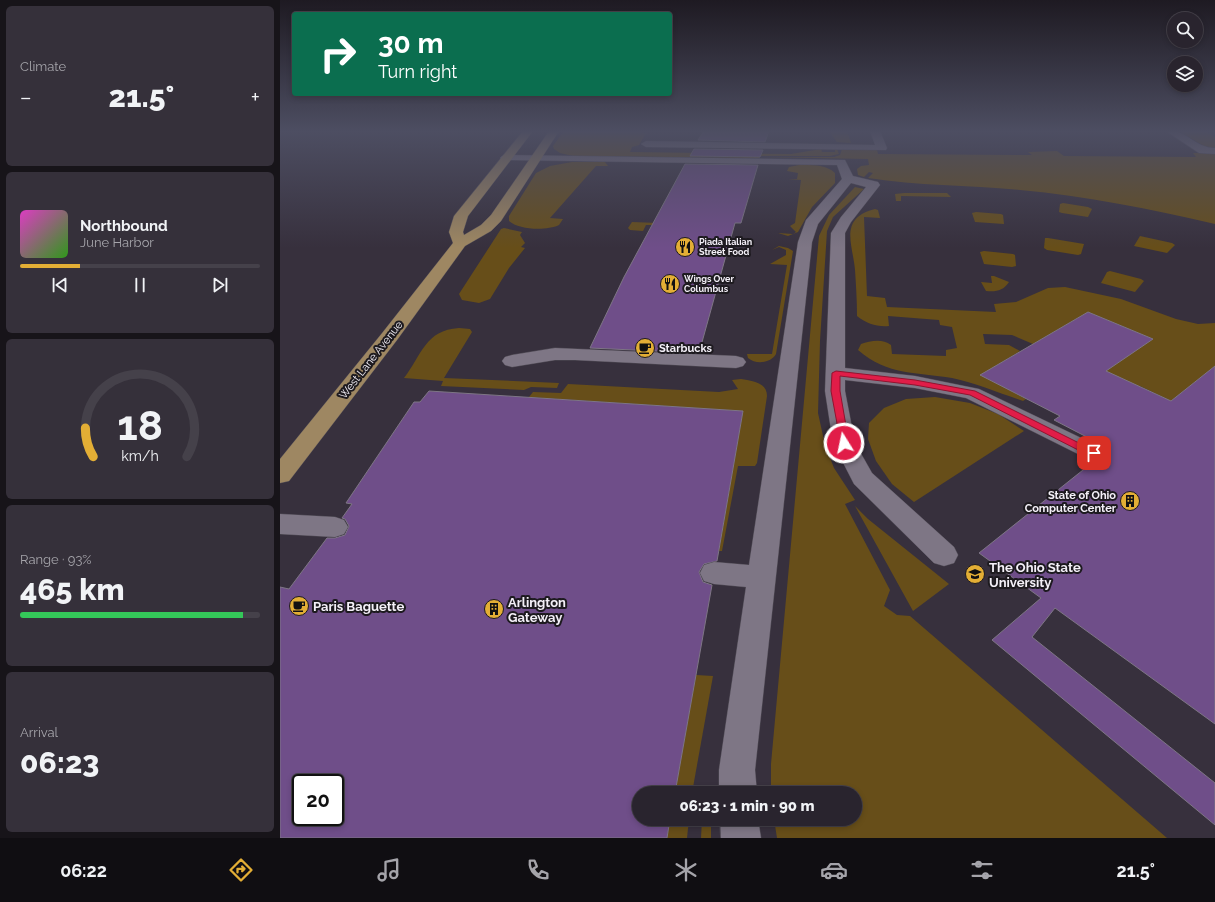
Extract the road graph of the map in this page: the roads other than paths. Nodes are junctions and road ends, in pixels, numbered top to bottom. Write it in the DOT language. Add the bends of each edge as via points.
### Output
graph roads {
  1 [pos="497,170"];
  2 [pos="527,170"];
  3 [pos="844,170"];
  4 [pos="848,179"];
  5 [pos="460,243"];
  6 [pos="512,361"];
  7 [pos="736,362"];
  8 [pos="836,373"];
  9 [pos="1094,453"];
  10 [pos="280,475"];
  11 [pos="280,524"];
  12 [pos="335,527"];
  13 [pos="944,555"];
  14 [pos="714,573"];
  15 [pos="761,577"];
  16 [pos="738,786"];
  17 [pos="740,826"];
  18 [pos="741,838"];
  1 -- 5 [label="main road" via="461,216 456,232"];
  2 -- 5 [label="main road, West Lane Avenue" via="496,218 486,228"];
  3 -- 4 [label="lane"];
  4 -- 8 [label="lane" via="874,185 867,196 845,218 838,232"];
  4 -- 15 [label="lane" via="811,223 805,242"];
  5 -- 10 [label="main road, West Lane Avenue"];
  6 -- 7 [label="lane" via="555,354 575,354"];
  8 -- 9 [label="lane" via="915,382 972,393"];
  8 -- 13 [label="lane" via="835,391 844,443 863,478"];
  11 -- 12 [label="lane"];
  14 -- 15 [label="lane"];
  15 -- 16 [label="lane" via="737,770"];
  17 -- 18 [label="lane"];
}
